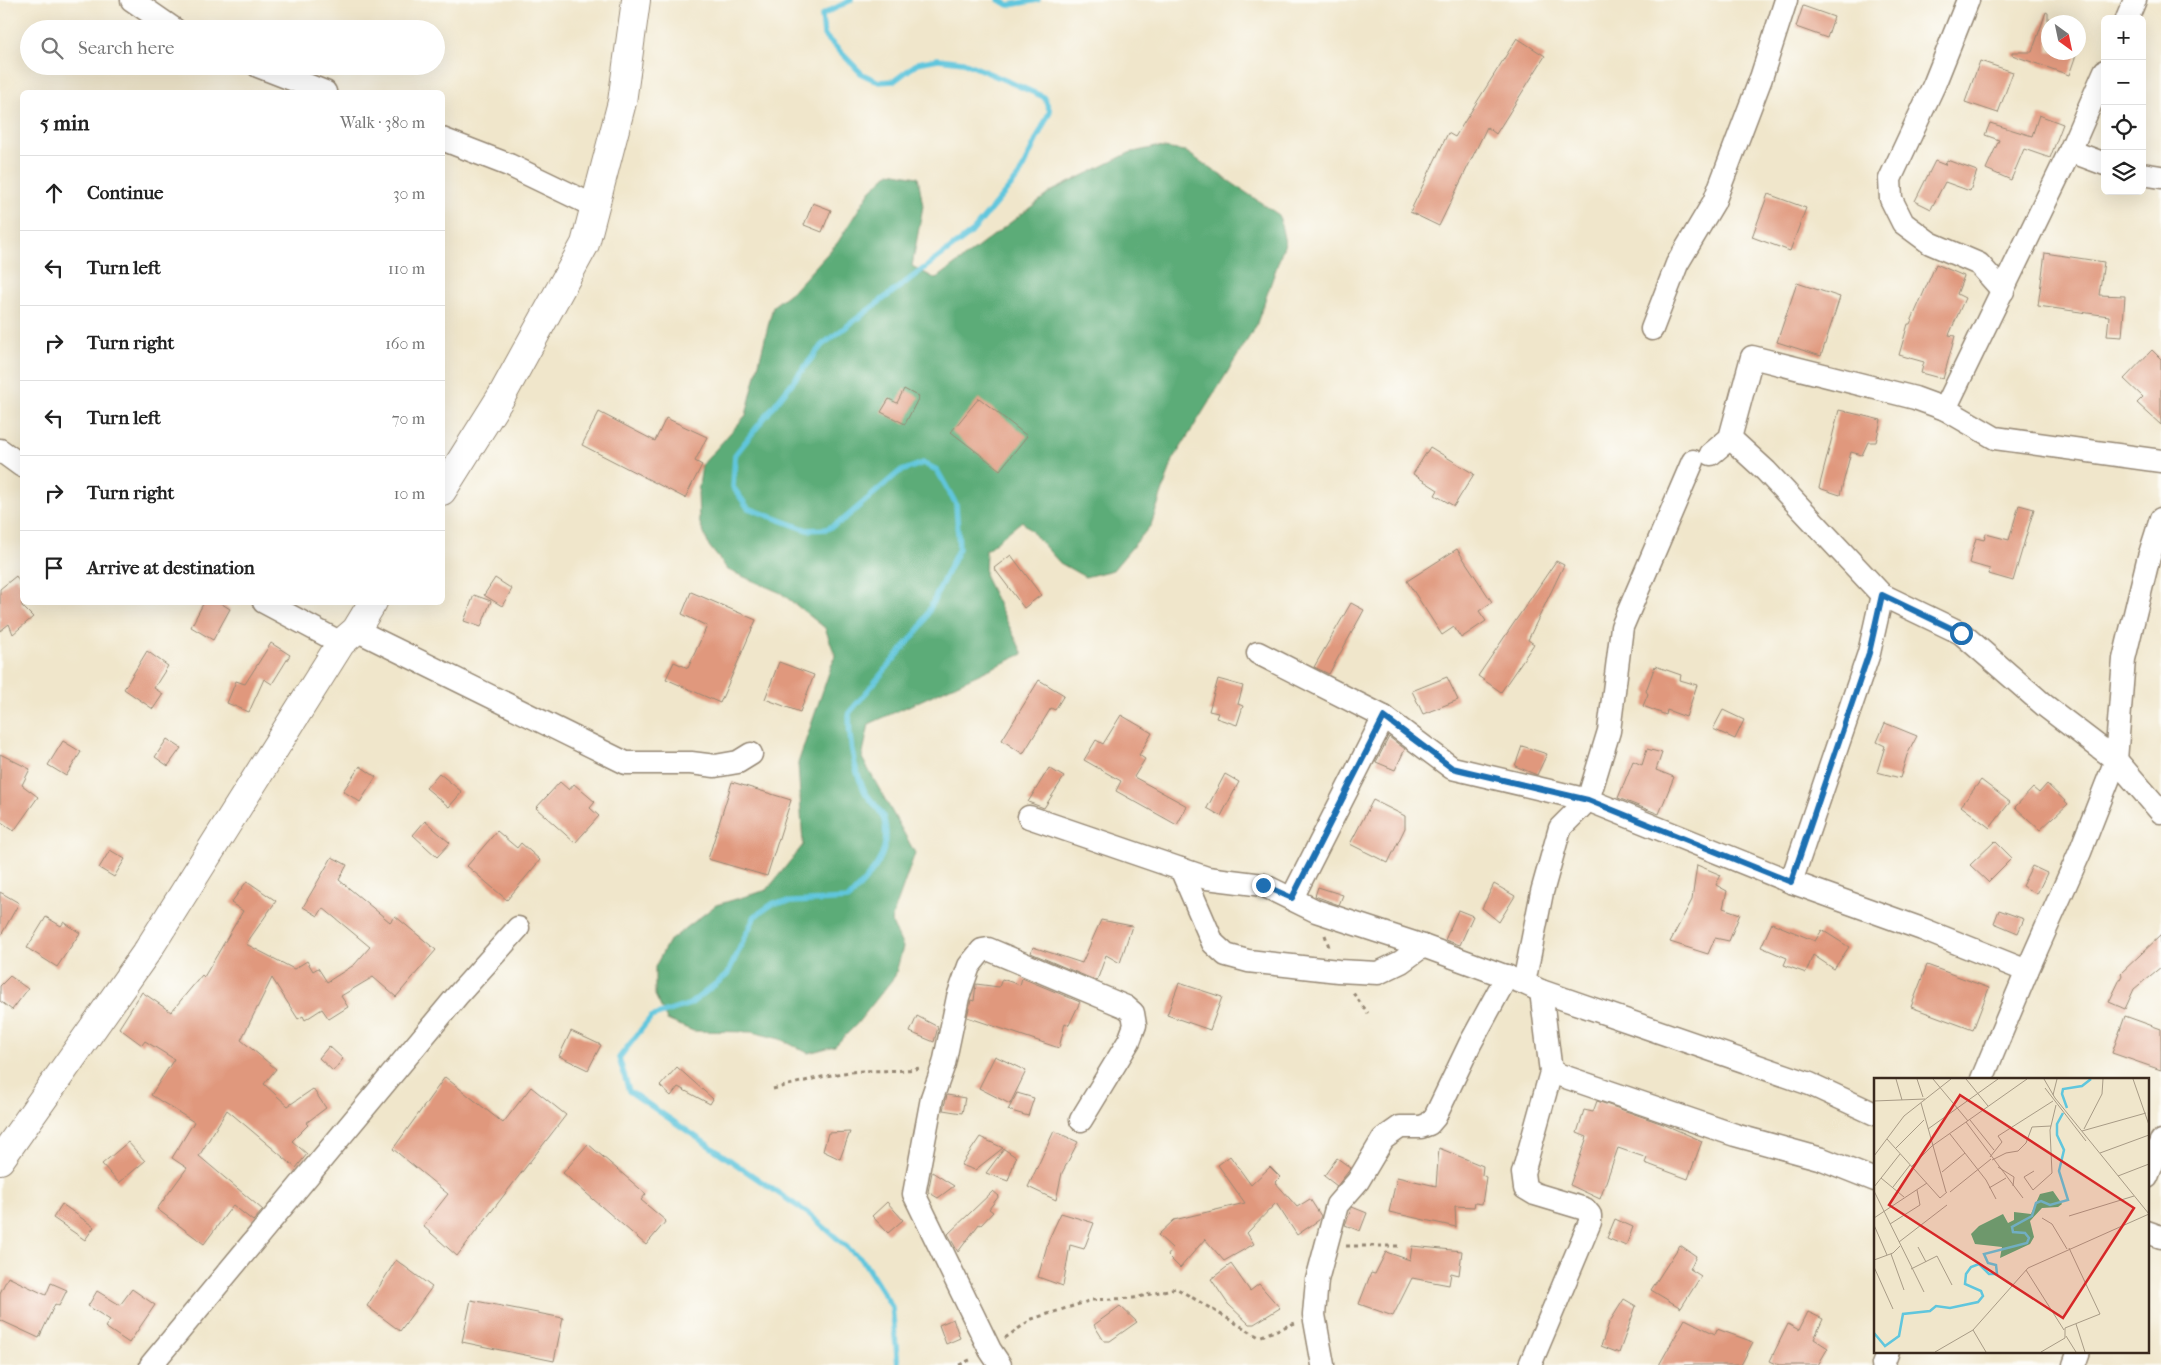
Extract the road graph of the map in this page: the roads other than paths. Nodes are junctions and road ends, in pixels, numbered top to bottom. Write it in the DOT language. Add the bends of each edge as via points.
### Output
graph roads {
  1 [pos="132,0"];
  2 [pos="636,0"];
  3 [pos="1786,0"];
  4 [pos="1968,0"];
  5 [pos="2135,0"];
  6 [pos="2129,15"];
  7 [pos="161,20"];
  8 [pos="281,75"];
  9 [pos="2101,80"];
  10 [pos="320,90"];
  11 [pos="445,140"];
  12 [pos="2070,152"];
  13 [pos="2101,163"];
  14 [pos="2146,175"];
  15 [pos="2161,177"];
  16 [pos="594,206"];
  17 [pos="2002,291"];
  18 [pos="1652,329"];
  19 [pos="1945,409"];
  20 [pos="1730,438"];
  21 [pos="0,450"];
  22 [pos="2161,461"];
  23 [pos="20,465"];
  24 [pos="445,486"];
  25 [pos="2161,519"];
  26 [pos="1882,595"];
  27 [pos="271,605"];
  28 [pos="371,605"];
  29 [pos="348,637"];
  30 [pos="1258,653"];
  31 [pos="1384,717"];
  32 [pos="751,754"];
  33 [pos="2116,760"];
  34 [pos="1588,800"];
  35 [pos="2161,812"];
  36 [pos="1029,817"];
  37 [pos="1180,869"];
  38 [pos="1791,882"];
  39 [pos="1292,898"];
  40 [pos="518,928"];
  41 [pos="1423,946"];
  42 [pos="2027,971"];
  43 [pos="1524,984"];
  44 [pos="1551,1072"];
  45 [pos="1982,1078"];
  46 [pos="1874,1114"];
  47 [pos="1081,1120"];
  48 [pos="2161,1141"];
  49 [pos="0,1160"];
  50 [pos="2148,1174"];
  51 [pos="1874,1180"];
  52 [pos="2148,1232"];
  53 [pos="2161,1237"];
  54 [pos="1888,1352"];
  55 [pos="2080,1352"];
  56 [pos="995,1357"];
  57 [pos="151,1365"];
  58 [pos="1323,1365"];
  59 [pos="1530,1365"];
  60 [pos="1883,1365"];
  61 [pos="2074,1365"];
  1 -- 7 [label="street"];
  2 -- 16 [label="street" via="622,102"];
  3 -- 18 [label="street" via="1761,78 1714,202 1677,264"];
  4 -- 17 [label="street" via="1934,85 1890,179 1891,199 1903,222 1930,243 1979,264"];
  5 -- 6 [label="street"];
  8 -- 10 [label="street"];
  9 -- 12 [label="street"];
  11 -- 16 [label="street" via="508,165"];
  12 -- 13 [label="street"];
  12 -- 17 [label="street"];
  14 -- 15 [label="street"];
  16 -- 24 [label="street" via="585,244 501,397"];
  17 -- 19 [label="street"];
  19 -- 20 [label="street" via="1915,398 1752,357"];
  19 -- 22 [label="street" via="1995,438"];
  20 -- 26 [label="street"];
  20 -- 34 [label="street" via="1702,458 1622,627 1609,731"];
  21 -- 23 [label="street"];
  25 -- 33 [label="street" via="2124,659"];
  26 -- 33 [label="street" via="1961,633 2044,706"];
  26 -- 38 [label="street" via="1869,653"];
  27 -- 29 [label="street"];
  28 -- 29 [label="street"];
  29 -- 32 [label="street" via="626,763 715,766 738,762"];
  29 -- 49 [label="street" via="148,950"];
  30 -- 31 [label="street"];
  31 -- 34 [label="street" via="1452,768"];
  31 -- 39 [label="street"];
  33 -- 35 [label="street"];
  33 -- 42 [label="street" via="2080,852"];
  34 -- 38 [label="street"];
  34 -- 43 [label="street" via="1560,828 1542,892"];
  36 -- 37 [label="street"];
  37 -- 39 [label="street" via="1207,878 1263,885"];
  37 -- 41 [label="street" via="1213,943 1226,955 1248,961 1338,972 1378,973"];
  38 -- 42 [label="street"];
  39 -- 41 [label="street" via="1316,911"];
  40 -- 57 [label="street" via="457,996"];
  41 -- 43 [label="street"];
  42 -- 45 [label="street"];
  43 -- 44 [label="street"];
  43 -- 46 [label="street" via="1810,1084"];
  43 -- 58 [label="street" via="1470,1044 1435,1117 1421,1127 1400,1127 1383,1139 1358,1181 1337,1206 1317,1280 1314,1315"];
  44 -- 51 [label="street" via="1822,1159"];
  44 -- 59 [label="street" via="1523,1173 1525,1188 1535,1194 1585,1208 1590,1222"];
  47 -- 56 [label="street" via="1128,1041 1135,1025 1133,1013 1126,1007 988,949 982,950 969,966 958,997 944,1064 932,1098 914,1194"];
  48 -- 50 [label="street"];
  52 -- 53 [label="street"];
  54 -- 60 [label="street"];
  55 -- 61 [label="street"];
}
